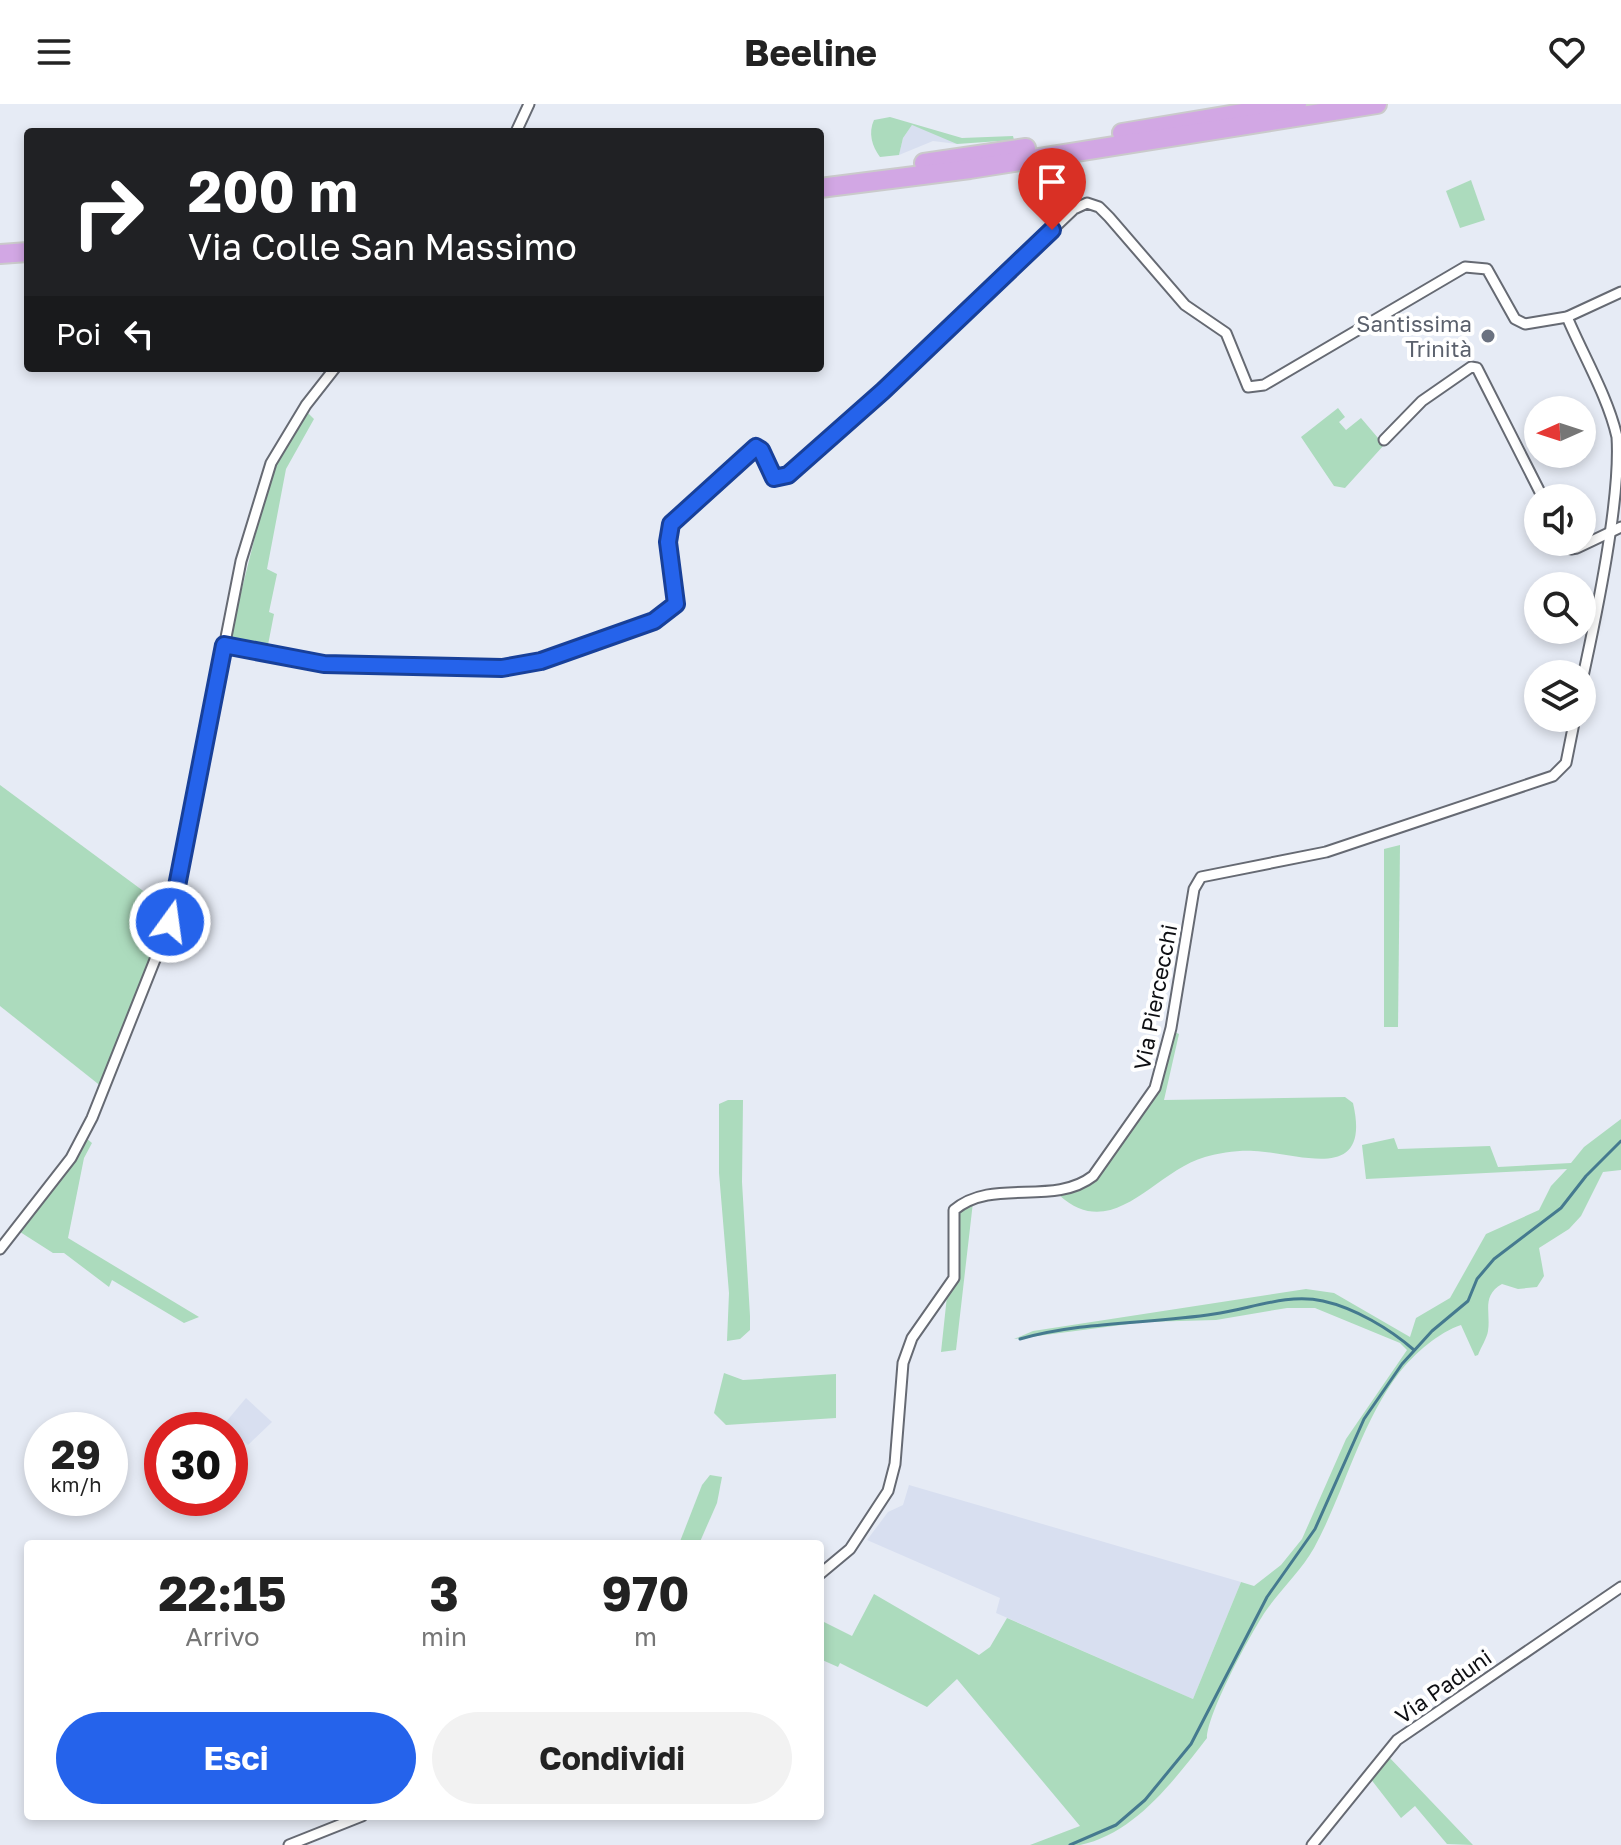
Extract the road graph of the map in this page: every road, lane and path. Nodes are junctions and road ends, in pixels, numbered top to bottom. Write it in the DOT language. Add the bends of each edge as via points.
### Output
graph roads {
  1 [pos="529,104"];
  2 [pos="1297,104"];
  3 [pos="1377,104"];
  4 [pos="518,128"];
  5 [pos="824,175"];
  6 [pos="824,187"];
  7 [pos="24,252"];
  8 [pos="0,254"];
  9 [pos="24,264"];
  10 [pos="0,267"];
  11 [pos="1621,292"];
  12 [pos="1567,317"];
  13 [pos="332,372"];
  14 [pos="1384,440"];
  15 [pos="1536,484"];
  16 [pos="1617,529"];
  17 [pos="1596,539"];
  18 [pos="224,645"];
  19 [pos="1587,660"];
  20 [pos="1572,732"];
  21 [pos="0,1249"];
  22 [pos="824,1571"];
  23 [pos="1621,1587"];
  24 [pos="352,1820"];
  25 [pos="289,1845"];
  26 [pos="1312,1845"];
  1 -- 4 [label="street"];
  2 -- 5 [label="highway"];
  3 -- 6 [label="highway"];
  7 -- 8 [label="highway"];
  9 -- 10 [label="highway"];
  11 -- 12 [label="street"];
  12 -- 16 [label="street" via="1616,433"];
  12 -- 18 [label="street" via="1521,323 1492,274 1484,267 1465,267 1264,385 1248,387 1226,333 1185,305 1109,217 1087,203 1074,209 788,475 774,478 756,447 671,524 668,542 676,604 654,621 541,661 502,668 324,664"];
  13 -- 18 [label="street" via="271,463 241,561"];
  14 -- 15 [label="street" via="1444,384 1477,368"];
  16 -- 17 [label="street"];
  16 -- 19 [label="street"];
  18 -- 21 [label="street" via="170,922 92,1118 71,1158"];
  20 -- 22 [label="street, Via Piercecchi" via="1566,763 1553,776 1326,852 1201,877 1194,889 1171,1028 1155,1088 1093,1176 1079,1186 983,1196 954,1210 954,1278 912,1338 903,1363 888,1491 850,1549"];
  23 -- 26 [label="street, Via Paduni" via="1397,1740"];
  24 -- 25 [label="street"];
}
